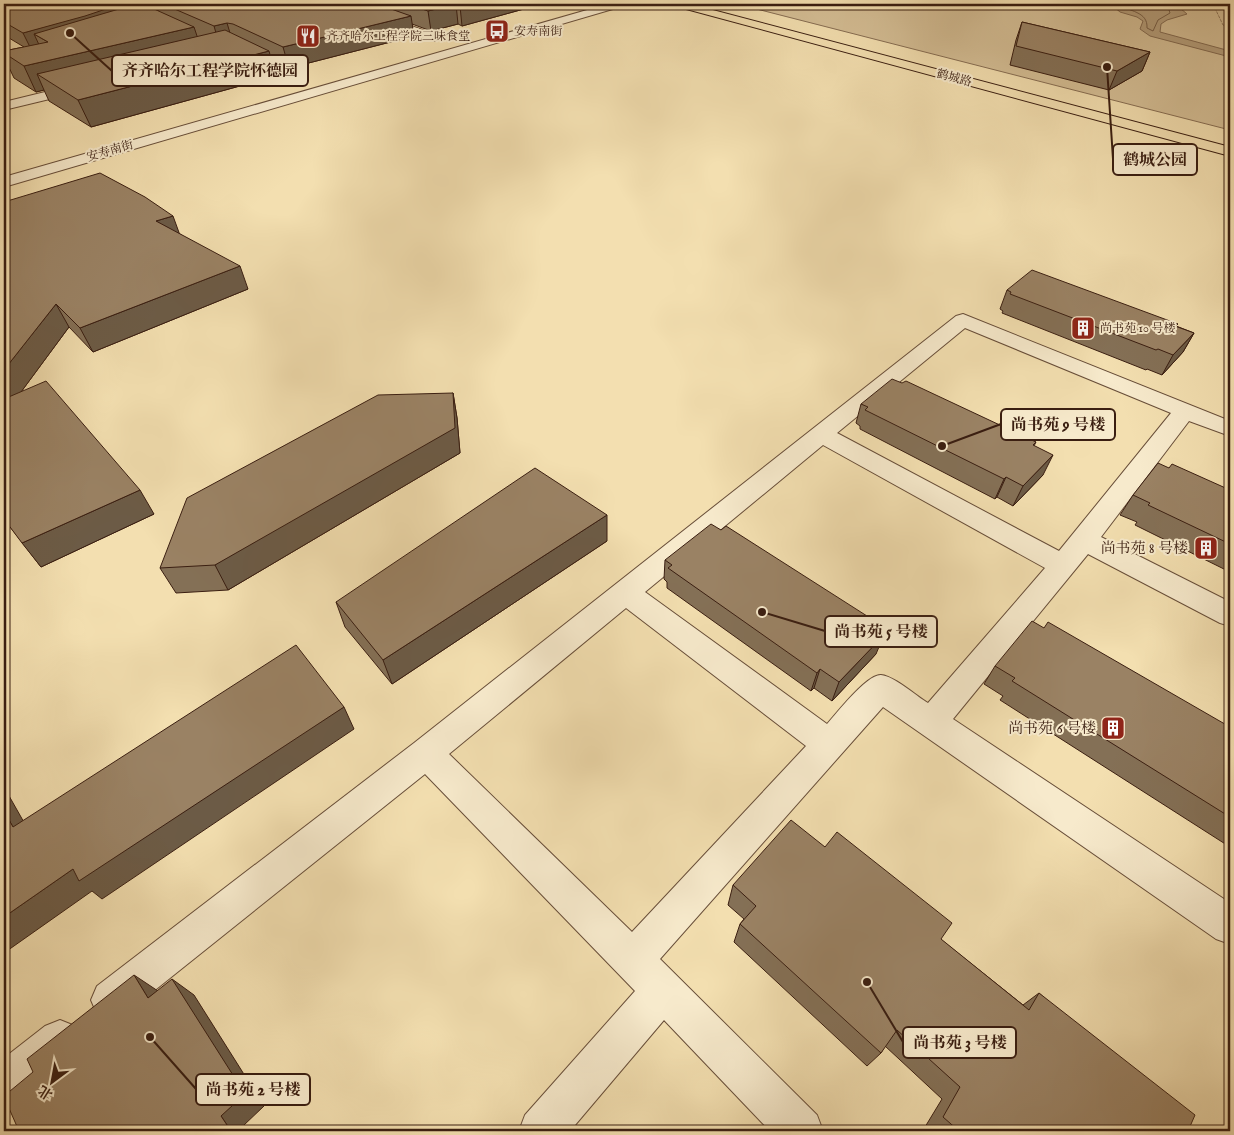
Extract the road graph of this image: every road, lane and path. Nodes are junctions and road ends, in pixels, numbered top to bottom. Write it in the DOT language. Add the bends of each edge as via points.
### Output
graph roads {
  1 [pos="342,4"];
  2 [pos="619,4"];
  3 [pos="679,4"];
  4 [pos="1213,4"];
  5 [pos="1230,29"];
  6 [pos="435,38"];
  7 [pos="226,51"];
  8 [pos="288,75"];
  9 [pos="97,83"];
  10 [pos="4,106"];
  11 [pos="1230,152"];
  12 [pos="4,182"];
  13 [pos="1185,411"];
  14 [pos="1230,429"];
  15 [pos="820,434"];
  16 [pos="1084,540"];
  17 [pos="1063,565"];
  18 [pos="624,592"];
  19 [pos="1230,615"];
  20 [pos="931,722"];
  21 [pos="829,744"];
  22 [pos="426,753"];
  23 [pos="1230,925"];
  24 [pos="633,960"];
  25 [pos="663,990"];
  26 [pos="4,1085"];
  27 [pos="541,1131"];
  28 [pos="801,1131"];
  1 -- 6 [label="street"];
  2 -- 12 [label="street, 安寿南街"];
  3 -- 11 [label="main road, 鹤城路"];
  4 -- 5 [label="path" via="1223,25"];
  7 -- 8 [label="street" via="234,49"];
  9 -- 10 [label="street"];
  13 -- 14 [label="street"];
  13 -- 15 [label="street" via="963,320"];
  13 -- 16 [label="street"];
  15 -- 17 [label="street"];
  15 -- 18 [label="street"];
  16 -- 17 [label="street"];
  16 -- 19 [label="street"];
  17 -- 20 [label="street"];
  18 -- 21 [label="street"];
  18 -- 22 [label="street"];
  20 -- 21 [label="street" via="880,688"];
  20 -- 23 [label="street"];
  21 -- 24 [label="street"];
  22 -- 24 [label="street"];
  22 -- 26 [label="street"];
  24 -- 25 [label="street"];
  25 -- 27 [label="street"];
  25 -- 28 [label="street"];
}
